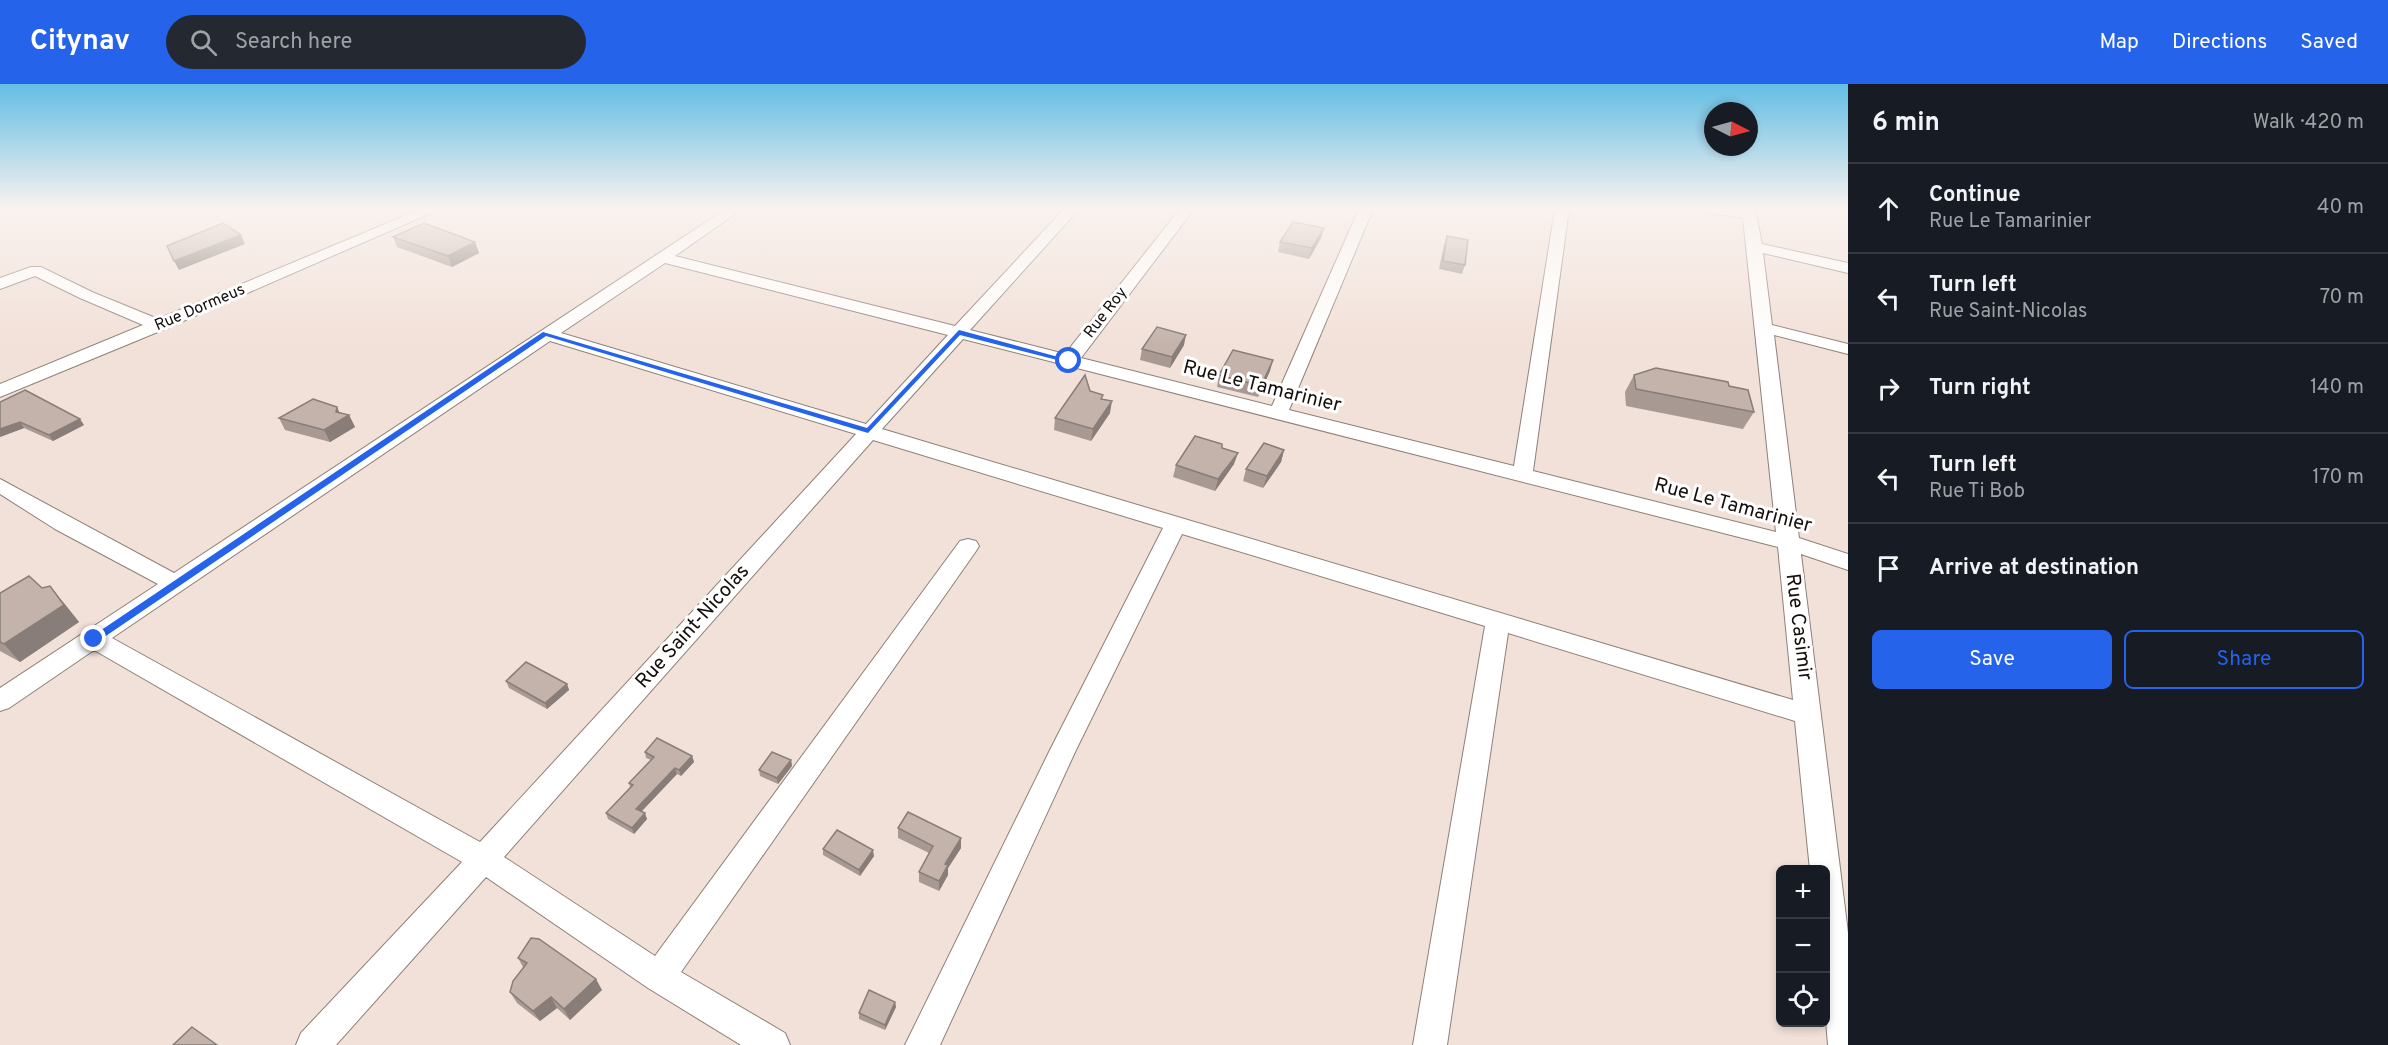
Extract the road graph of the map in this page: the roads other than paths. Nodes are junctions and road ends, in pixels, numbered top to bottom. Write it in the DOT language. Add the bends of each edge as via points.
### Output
graph roads {
  1 [pos="327,254"];
  2 [pos="670,254"];
  3 [pos="1031,254"];
  4 [pos="1152,254"];
  5 [pos="1347,254"];
  6 [pos="1555,254"];
  7 [pos="1756,254"];
  8 [pos="1785,254"];
  9 [pos="664,258"];
  10 [pos="1848,268"];
  11 [pos="0,284"];
  12 [pos="159,325"];
  13 [pos="1764,328"];
  14 [pos="959,332"];
  15 [pos="545,334"];
  16 [pos="1848,349"];
  17 [pos="1069,361"];
  18 [pos="0,392"];
  19 [pos="1278,414"];
  20 [pos="868,431"];
  21 [pos="1522,477"];
  22 [pos="0,485"];
  23 [pos="1176,524"];
  24 [pos="1788,542"];
  25 [pos="968,546"];
  26 [pos="1848,562"];
  27 [pos="175,583"];
  28 [pos="1498,621"];
  29 [pos="94,639"];
  30 [pos="0,701"];
  31 [pos="1809,715"];
  32 [pos="485,860"];
  33 [pos="659,977"];
  34 [pos="313,1045"];
  35 [pos="773,1045"];
  36 [pos="922,1045"];
  37 [pos="1430,1045"];
  38 [pos="1845,1045"];
  1 -- 12 [label="street, Rue Dormeus"];
  2 -- 9 [label="street"];
  3 -- 14 [label="street, Rue Saint-Nicolas"];
  4 -- 17 [label="street, Rue Roy"];
  5 -- 19 [label="street"];
  6 -- 21 [label="street"];
  7 -- 13 [label="street, Rue Casimir"];
  8 -- 10 [label="street"];
  9 -- 14 [label="street, Rue Le Tamarinier"];
  9 -- 15 [label="street"];
  11 -- 12 [label="street" via="36,270"];
  12 -- 18 [label="street, Rue Dormeus"];
  13 -- 16 [label="street"];
  13 -- 24 [label="street, Rue Casimir"];
  14 -- 17 [label="street, Rue Le Tamarinier"];
  14 -- 20 [label="street, Rue Saint-Nicolas"];
  15 -- 20 [label="street"];
  15 -- 27 [label="street"];
  17 -- 19 [label="street, Rue Le Tamarinier"];
  19 -- 21 [label="street, Rue Le Tamarinier"];
  20 -- 23 [label="street"];
  20 -- 32 [label="street, Rue Saint-Nicolas"];
  21 -- 24 [label="street, Rue Le Tamarinier"];
  22 -- 27 [label="street" via="63,524"];
  23 -- 28 [label="street"];
  23 -- 36 [label="street"];
  24 -- 26 [label="street, Rue Le Tamarinier"];
  24 -- 31 [label="street, Rue Casimir"];
  25 -- 33 [label="street"];
  27 -- 29 [label="street"];
  28 -- 31 [label="street"];
  28 -- 37 [label="street"];
  29 -- 30 [label="street"];
  29 -- 32 [label="street"];
  31 -- 38 [label="street, Rue Casimir"];
  32 -- 33 [label="street"];
  32 -- 34 [label="street, Rue Saint-Nicolas"];
  33 -- 35 [label="street"];
}
